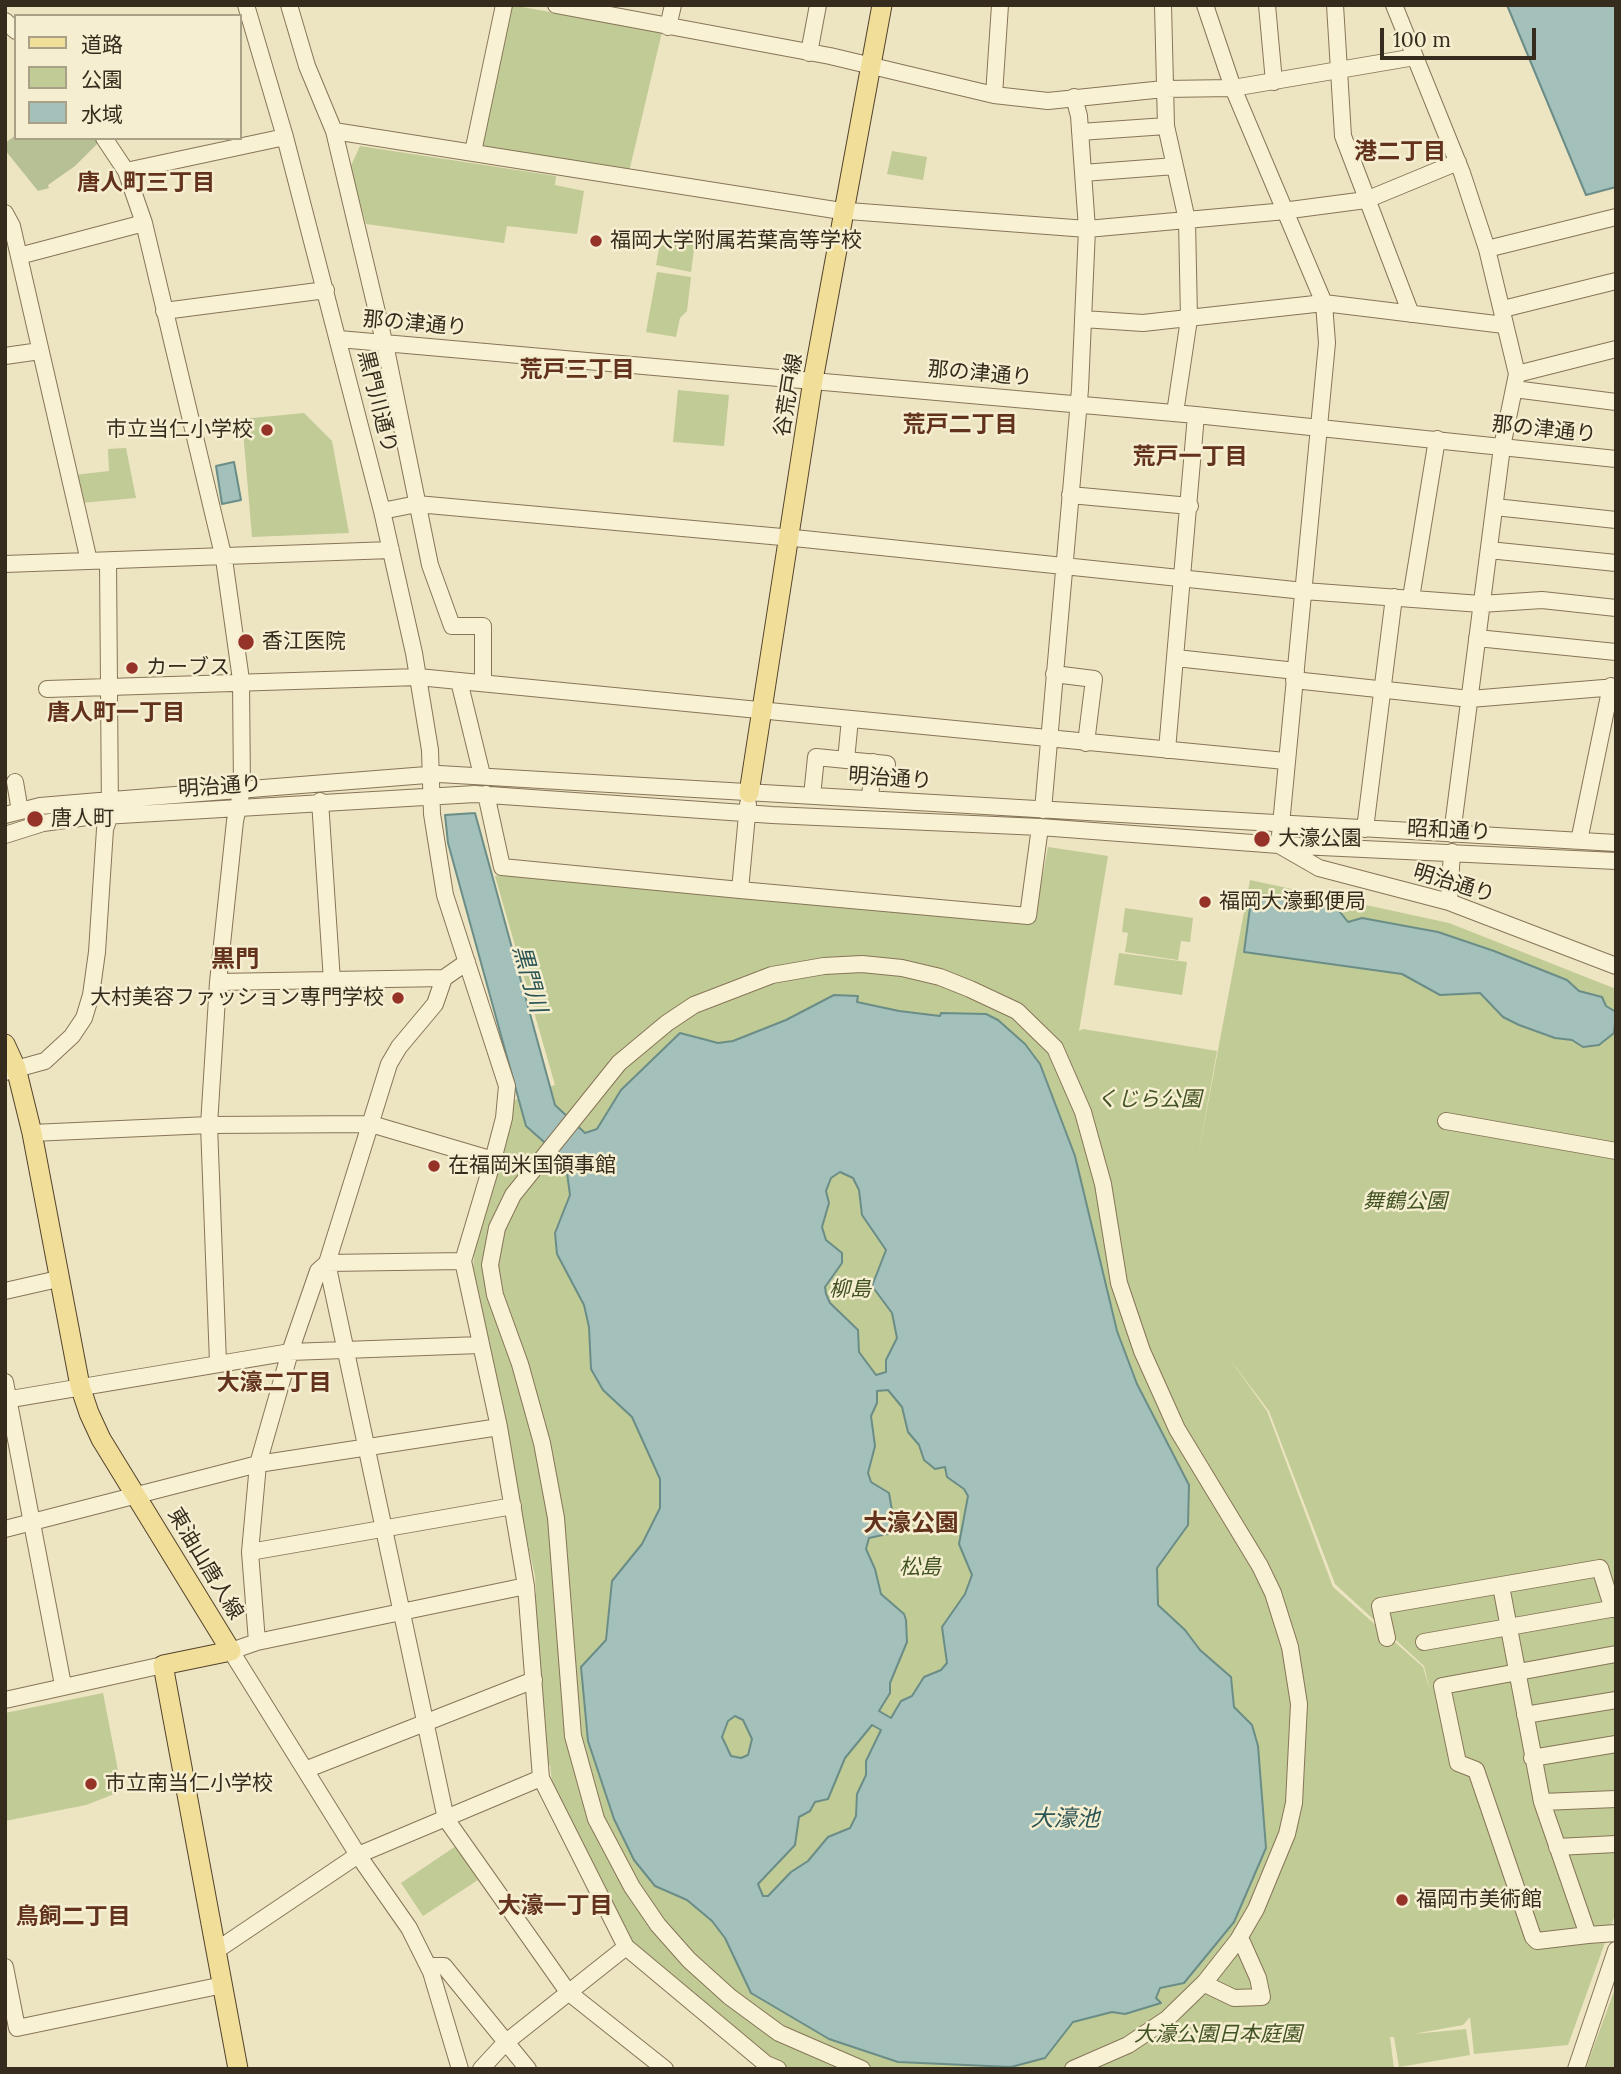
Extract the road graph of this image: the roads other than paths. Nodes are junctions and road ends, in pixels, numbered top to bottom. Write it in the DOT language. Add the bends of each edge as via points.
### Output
graph roads {
  1 [pos="246,5"];
  2 [pos="289,5"];
  3 [pos="504,5"];
  4 [pos="556,5"];
  5 [pos="673,5"];
  6 [pos="818,5"];
  7 [pos="881,5"];
  8 [pos="1000,5"];
  9 [pos="1163,5"];
  10 [pos="1205,5"];
  11 [pos="1267,5"];
  12 [pos="1335,5"];
  13 [pos="1395,5"];
  14 [pos="668,27"];
  15 [pos="809,53"];
  16 [pos="1415,57"];
  17 [pos="871,68"];
  18 [pos="1338,68"];
  19 [pos="1274,82"];
  20 [pos="1233,88"];
  21 [pos="1164,89"];
  22 [pos="994,95"];
  23 [pos="1074,97"];
  24 [pos="1166,125"];
  25 [pos="334,131"];
  26 [pos="1080,132"];
  27 [pos="285,137"];
  28 [pos="105,140"];
  29 [pos="473,152"];
  30 [pos="1458,162"];
  31 [pos="1175,166"];
  32 [pos="126,171"];
  33 [pos="1083,173"];
  34 [pos="1366,200"];
  35 [pos="843,210"];
  36 [pos="1284,211"];
  37 [pos="1616,218"];
  38 [pos="1187,220"];
  39 [pos="7,223"];
  40 [pos="144,223"];
  41 [pos="1087,229"];
  42 [pos="1487,249"];
  43 [pos="19,256"];
  44 [pos="1616,281"];
  45 [pos="326,290"];
  46 [pos="1324,303"];
  47 [pos="1507,308"];
  48 [pos="164,311"];
  49 [pos="1411,314"];
  50 [pos="1189,318"];
  51 [pos="1083,319"];
  52 [pos="1504,325"];
  53 [pos="339,339"];
  54 [pos="382,341"];
  55 [pos="1616,349"];
  56 [pos="40,351"];
  57 [pos="5,356"];
  58 [pos="813,380"];
  59 [pos="1515,381"];
  60 [pos="1616,402"];
  61 [pos="1078,404"];
  62 [pos="1175,413"];
  63 [pos="1196,415"];
  64 [pos="1319,428"];
  65 [pos="1437,439"];
  66 [pos="1502,447"];
  67 [pos="1616,459"];
  68 [pos="1070,495"];
  69 [pos="417,505"];
  70 [pos="1190,506"];
  71 [pos="1495,507"];
  72 [pos="382,511"];
  73 [pos="1616,520"];
  74 [pos="790,539"];
  75 [pos="391,550"];
  76 [pos="1489,550"];
  77 [pos="224,558"];
  78 [pos="89,561"];
  79 [pos="108,561"];
  80 [pos="1616,563"];
  81 [pos="5,564"];
  82 [pos="1063,567"];
  83 [pos="1183,579"];
  84 [pos="1304,591"];
  85 [pos="1403,597"];
  86 [pos="1481,604"];
  87 [pos="1616,608"];
  88 [pos="1477,638"];
  89 [pos="1616,652"];
  90 [pos="1176,658"];
  91 [pos="1054,674"];
  92 [pos="1295,675"];
  93 [pos="418,677"];
  94 [pos="241,680"];
  95 [pos="459,681"];
  96 [pos="482,683"];
  97 [pos="1614,686"];
  98 [pos="109,687"];
  99 [pos="47,689"];
  100 [pos="1383,690"];
  101 [pos="1470,699"];
  102 [pos="760,710"];
  103 [pos="850,719"];
  104 [pos="1051,739"];
  105 [pos="1086,743"];
  106 [pos="1167,750"];
  107 [pos="846,760"];
  108 [pos="1285,761"];
  109 [pos="436,774"];
  110 [pos="479,775"];
  111 [pos="15,782"];
  112 [pos="481,794"];
  113 [pos="436,795"];
  114 [pos="812,796"];
  115 [pos="241,798"];
  116 [pos="870,799"];
  117 [pos="320,801"];
  118 [pos="748,802"];
  119 [pos="110,808"];
  120 [pos="13,813"];
  121 [pos="1042,818"];
  122 [pos="1280,824"];
  123 [pos="1365,829"];
  124 [pos="1452,834"];
  125 [pos="5,835"];
  126 [pos="1579,841"];
  127 [pos="1616,843"];
  128 [pos="1279,845"];
  129 [pos="1452,852"];
  130 [pos="1616,861"];
  131 [pos="740,890"];
  132 [pos="1449,902"];
  133 [pos="467,962"];
  134 [pos="1616,966"];
  135 [pos="444,978"];
  136 [pos="332,981"];
  137 [pos="218,982"];
  138 [pos="5,1045"];
  139 [pos="11,1070"];
  140 [pos="1446,1121"];
  141 [pos="371,1124"];
  142 [pos="209,1125"];
  143 [pos="32,1133"];
  144 [pos="1616,1151"];
  145 [pos="493,1160"];
  146 [pos="463,1261"];
  147 [pos="327,1263"];
  148 [pos="58,1279"];
  149 [pos="5,1291"];
  150 [pos="480,1345"];
  151 [pos="345,1350"];
  152 [pos="290,1352"];
  153 [pos="218,1363"];
  154 [pos="5,1382"];
  155 [pos="80,1386"];
  156 [pos="7,1400"];
  157 [pos="499,1427"];
  158 [pos="366,1448"];
  159 [pos="258,1464"];
  160 [pos="138,1495"];
  161 [pos="513,1506"];
  162 [pos="31,1522"];
  163 [pos="5,1529"];
  164 [pos="383,1529"];
  165 [pos="250,1552"];
  166 [pos="1501,1586"];
  167 [pos="526,1587"];
  168 [pos="1615,1609"];
  169 [pos="401,1613"];
  170 [pos="1509,1628"];
  171 [pos="1387,1638"];
  172 [pos="257,1642"];
  173 [pos="1424,1642"];
  174 [pos="231,1651"];
  175 [pos="1616,1654"];
  176 [pos="163,1665"];
  177 [pos="1516,1671"];
  178 [pos="534,1681"];
  179 [pos="63,1685"];
  180 [pos="5,1700"];
  181 [pos="1616,1700"];
  182 [pos="1525,1716"];
  183 [pos="425,1723"];
  184 [pos="1616,1744"];
  185 [pos="1532,1758"];
  186 [pos="305,1770"];
  187 [pos="541,1778"];
  188 [pos="1616,1798"];
  189 [pos="1542,1802"];
  190 [pos="446,1819"];
  191 [pos="1616,1844"];
  192 [pos="1557,1847"];
  193 [pos="358,1855"];
  194 [pos="1616,1933"];
  195 [pos="1588,1936"];
  196 [pos="1242,1942"];
  197 [pos="626,1947"];
  198 [pos="217,1950"];
  199 [pos="1616,1950"];
  200 [pos="5,1966"];
  201 [pos="428,1966"];
  202 [pos="223,1985"];
  203 [pos="1208,1985"];
  204 [pos="568,1992"];
  205 [pos="11,2030"];
  206 [pos="505,2043"];
  207 [pos="770,2067"];
  208 [pos="238,2069"];
  209 [pos="460,2069"];
  210 [pos="481,2069"];
  211 [pos="528,2069"];
  212 [pos="665,2069"];
  213 [pos="862,2069"];
  214 [pos="1073,2069"];
  215 [pos="1576,2069"];
  1 -- 27 [label="street, 黒門川通り"];
  2 -- 25 [label="street" via="307,66"];
  3 -- 29 [label="street"];
  4 -- 14 [label="street"];
  5 -- 14 [label="street"];
  6 -- 15 [label="street"];
  7 -- 17 [label="main road, 谷荒戸線"];
  8 -- 22 [label="street"];
  9 -- 21 [label="street"];
  10 -- 20 [label="street"];
  11 -- 19 [label="street"];
  12 -- 18 [label="street"];
  13 -- 16 [label="street"];
  14 -- 15 [label="street"];
  15 -- 17 [label="street"];
  16 -- 18 [label="street"];
  16 -- 30 [label="street"];
  17 -- 22 [label="street"];
  17 -- 35 [label="main road, 谷荒戸線"];
  18 -- 19 [label="street"];
  18 -- 34 [label="street" via="1343,136"];
  19 -- 20 [label="street"];
  20 -- 21 [label="street"];
  20 -- 36 [label="street"];
  21 -- 23 [label="street"];
  21 -- 24 [label="street"];
  22 -- 23 [label="street" via="1048,101"];
  23 -- 26 [label="street"];
  24 -- 26 [label="street"];
  24 -- 31 [label="street"];
  25 -- 29 [label="street"];
  25 -- 54 [label="street"];
  26 -- 33 [label="street"];
  27 -- 32 [label="street"];
  27 -- 45 [label="street, 黒門川通り"];
  28 -- 32 [label="street"];
  29 -- 35 [label="street"];
  30 -- 34 [label="street"];
  30 -- 42 [label="street"];
  31 -- 33 [label="street"];
  31 -- 38 [label="street"];
  32 -- 40 [label="street"];
  33 -- 41 [label="street"];
  34 -- 36 [label="street"];
  34 -- 49 [label="street"];
  35 -- 41 [label="street"];
  35 -- 58 [label="main road, 谷荒戸線"];
  36 -- 38 [label="street"];
  36 -- 46 [label="street"];
  37 -- 42 [label="street"];
  38 -- 41 [label="street"];
  38 -- 50 [label="street"];
  39 -- 43 [label="street"];
  40 -- 43 [label="street"];
  40 -- 48 [label="street"];
  41 -- 51 [label="street"];
  42 -- 52 [label="street"];
  43 -- 56 [label="street"];
  44 -- 47 [label="street"];
  45 -- 48 [label="street"];
  45 -- 53 [label="street, 黒門川通り"];
  46 -- 49 [label="street"];
  46 -- 50 [label="street"];
  46 -- 64 [label="street" via="1327,343"];
  48 -- 77 [label="street"];
  49 -- 52 [label="street"];
  50 -- 51 [label="street" via="1143,323"];
  50 -- 62 [label="street"];
  51 -- 61 [label="street"];
  52 -- 59 [label="street"];
  53 -- 54 [label="street, 那の津通り"];
  53 -- 72 [label="street, 黒門川通り"];
  54 -- 58 [label="street, 那の津通り"];
  54 -- 69 [label="street"];
  55 -- 59 [label="street"];
  56 -- 57 [label="street"];
  56 -- 78 [label="street"];
  58 -- 61 [label="street, 那の津通り"];
  58 -- 74 [label="main road, 谷荒戸線"];
  59 -- 60 [label="street"];
  59 -- 66 [label="street"];
  61 -- 62 [label="street, 那の津通り"];
  61 -- 68 [label="street"];
  62 -- 63 [label="street, 那の津通り"];
  63 -- 64 [label="street, 那の津通り"];
  63 -- 70 [label="street"];
  64 -- 65 [label="street, 那の津通り"];
  64 -- 84 [label="street"];
  65 -- 66 [label="street, 那の津通り"];
  65 -- 85 [label="street"];
  66 -- 67 [label="street, 那の津通り"];
  66 -- 71 [label="street"];
  68 -- 70 [label="street"];
  68 -- 82 [label="street"];
  69 -- 72 [label="street"];
  69 -- 74 [label="street"];
  69 -- 96 [label="street" via="430,565 452,626 483,626"];
  70 -- 83 [label="street"];
  71 -- 73 [label="street"];
  71 -- 76 [label="street"];
  72 -- 75 [label="street, 黒門川通り"];
  74 -- 82 [label="street"];
  74 -- 102 [label="main road, 谷荒戸線"];
  75 -- 77 [label="street"];
  75 -- 93 [label="street, 黒門川通り"];
  76 -- 80 [label="street"];
  76 -- 86 [label="street"];
  77 -- 79 [label="street"];
  77 -- 94 [label="street"];
  78 -- 79 [label="street"];
  78 -- 81 [label="street"];
  79 -- 98 [label="street"];
  82 -- 83 [label="street"];
  82 -- 91 [label="street"];
  83 -- 84 [label="street"];
  83 -- 90 [label="street"];
  84 -- 85 [label="street"];
  84 -- 92 [label="street"];
  85 -- 86 [label="street"];
  85 -- 100 [label="street"];
  86 -- 87 [label="street" via="1542,600"];
  86 -- 88 [label="street"];
  88 -- 89 [label="street"];
  88 -- 101 [label="street"];
  90 -- 92 [label="street"];
  90 -- 106 [label="street"];
  91 -- 104 [label="street"];
  91 -- 105 [label="street" via="1094,679"];
  92 -- 100 [label="street"];
  92 -- 108 [label="street"];
  93 -- 94 [label="street"];
  93 -- 95 [label="street"];
  93 -- 109 [label="street, 黒門川通り"];
  94 -- 98 [label="street"];
  94 -- 115 [label="street"];
  95 -- 96 [label="street"];
  95 -- 110 [label="street"];
  96 -- 102 [label="street"];
  97 -- 101 [label="street"];
  97 -- 126 [label="street"];
  98 -- 99 [label="street"];
  98 -- 119 [label="street"];
  100 -- 101 [label="street"];
  100 -- 123 [label="street"];
  101 -- 124 [label="street"];
  102 -- 103 [label="street"];
  102 -- 118 [label="main road, 谷荒戸線"];
  103 -- 104 [label="street"];
  103 -- 107 [label="street"];
  104 -- 105 [label="street"];
  104 -- 121 [label="street"];
  105 -- 106 [label="street"];
  106 -- 108 [label="street"];
  107 -- 114 [label="street" via="816,757"];
  107 -- 116 [label="street" via="880,763"];
  108 -- 122 [label="street"];
  109 -- 110 [label="street, 明治通り"];
  109 -- 113 [label="street, 黒門川通り"];
  109 -- 115 [label="street, 明治通り"];
  110 -- 118 [label="street, 明治通り"];
  111 -- 120 [label="street"];
  112 -- 113 [label="street, 明治通り"];
  112 -- 118 [label="street, 明治通り"];
  112 -- 131 [label="street" via="502,867"];
  113 -- 117 [label="street, 明治通り"];
  113 -- 133 [label="street, 黒門川通り" via="435,839 445,895"];
  114 -- 116 [label="street, 明治通り"];
  114 -- 118 [label="street, 明治通り"];
  115 -- 117 [label="street, 明治通り"];
  115 -- 119 [label="street, 明治通り"];
  115 -- 137 [label="street"];
  116 -- 121 [label="street, 明治通り"];
  117 -- 136 [label="street"];
  118 -- 121 [label="street, 明治通り"];
  118 -- 131 [label="street"];
  119 -- 120 [label="street, 明治通り"];
  119 -- 125 [label="street, 明治通り"];
  119 -- 139 [label="street" via="97,952 84,1018 45,1061"];
  121 -- 122 [label="street, 明治通り"];
  121 -- 128 [label="street, 明治通り"];
  121 -- 131 [label="street" via="1028,916"];
  122 -- 123 [label="street, 昭和通り"];
  122 -- 128 [label="street"];
  123 -- 124 [label="street, 昭和通り"];
  124 -- 126 [label="street, 昭和通り"];
  126 -- 127 [label="street, 昭和通り"];
  128 -- 129 [label="street, 昭和通り"];
  128 -- 132 [label="street, 明治通り" via="1319,867"];
  129 -- 130 [label="street, 昭和通り"];
  129 -- 132 [label="street"];
  132 -- 134 [label="street, 明治通り"];
  133 -- 135 [label="street"];
  133 -- 145 [label="street, 黒門川通り" via="507,1086"];
  135 -- 136 [label="street"];
  135 -- 141 [label="street" via="435,1004 389,1064"];
  136 -- 137 [label="street"];
  137 -- 142 [label="street"];
  138 -- 139 [label="main road, 東油山唐人線"];
  139 -- 143 [label="main road, 東油山唐人線"];
  140 -- 144 [label="street"];
  141 -- 142 [label="street"];
  141 -- 145 [label="street"];
  141 -- 147 [label="street"];
  142 -- 143 [label="street"];
  142 -- 153 [label="street"];
  143 -- 148 [label="main road, 東油山唐人線"];
  145 -- 146 [label="street, 黒門川通り"];
  146 -- 147 [label="street"];
  146 -- 150 [label="street"];
  147 -- 151 [label="street"];
  147 -- 152 [label="street" via="318,1271"];
  148 -- 149 [label="street"];
  148 -- 155 [label="main road, 東油山唐人線"];
  150 -- 151 [label="street"];
  150 -- 157 [label="street"];
  151 -- 152 [label="street"];
  151 -- 158 [label="street"];
  152 -- 153 [label="street"];
  152 -- 159 [label="street"];
  153 -- 155 [label="street"];
  154 -- 156 [label="street"];
  155 -- 156 [label="street"];
  155 -- 160 [label="main road, 東油山唐人線" via="101,1439"];
  156 -- 162 [label="street"];
  157 -- 158 [label="street"];
  157 -- 161 [label="street"];
  158 -- 159 [label="street"];
  158 -- 164 [label="street"];
  159 -- 160 [label="street"];
  159 -- 165 [label="street"];
  160 -- 162 [label="street"];
  160 -- 174 [label="main road, 東油山唐人線"];
  161 -- 164 [label="street"];
  161 -- 167 [label="street"];
  162 -- 163 [label="street"];
  162 -- 179 [label="street"];
  164 -- 165 [label="street"];
  164 -- 169 [label="street"];
  165 -- 172 [label="street"];
  166 -- 168 [label="street" via="1600,1568"];
  166 -- 170 [label="street"];
  166 -- 171 [label="street" via="1380,1606"];
  167 -- 169 [label="street"];
  167 -- 178 [label="street"];
  168 -- 170 [label="street"];
  169 -- 172 [label="street"];
  169 -- 183 [label="street"];
  170 -- 173 [label="street"];
  170 -- 177 [label="street"];
  172 -- 174 [label="street"];
  174 -- 176 [label="main road, 東油山唐人線"];
  174 -- 186 [label="street"];
  175 -- 177 [label="street"];
  176 -- 179 [label="street"];
  176 -- 198 [label="main road"];
  177 -- 182 [label="street"];
  177 -- 195 [label="street" via="1442,1686 1458,1763 1476,1770 1533,1937 1537,1941"];
  178 -- 183 [label="street"];
  178 -- 187 [label="street"];
  179 -- 180 [label="street"];
  181 -- 182 [label="street"];
  182 -- 185 [label="street"];
  183 -- 186 [label="street"];
  183 -- 190 [label="street"];
  184 -- 185 [label="street"];
  185 -- 189 [label="street"];
  186 -- 193 [label="street"];
  187 -- 190 [label="street"];
  187 -- 197 [label="street"];
  188 -- 189 [label="street"];
  189 -- 192 [label="street"];
  190 -- 193 [label="street"];
  190 -- 204 [label="street"];
  191 -- 192 [label="street"];
  192 -- 195 [label="street"];
  193 -- 198 [label="street"];
  193 -- 201 [label="street" via="410,1928"];
  194 -- 195 [label="street"];
  196 -- 203 [label="street" via="1262,1997 1234,1998"];
  197 -- 204 [label="street"];
  197 -- 207 [label="street"];
  198 -- 202 [label="main road"];
  199 -- 215 [label="street"];
  200 -- 205 [label="street"];
  201 -- 206 [label="street" via="444,1966"];
  201 -- 209 [label="street"];
  202 -- 205 [label="street"];
  202 -- 208 [label="main road"];
  204 -- 206 [label="street"];
  204 -- 212 [label="street"];
  206 -- 210 [label="street"];
  206 -- 211 [label="street"];
  213 -- 214 [label="street" via="779,2033 730,1997 658,1925 609,1848 592,1808 573,1736 556,1518 542,1443 495,1295 491,1265 504,1209 619,1063 695,1005 772,975 824,966 875,966 940,977 1017,1011 1055,1048 1086,1124 1103,1184 1129,1318 1177,1429 1273,1592 1290,1647 1299,1704 1297,1777 1287,1834 1256,1909 1205,1982 1167,2019 1128,2045"];
}
